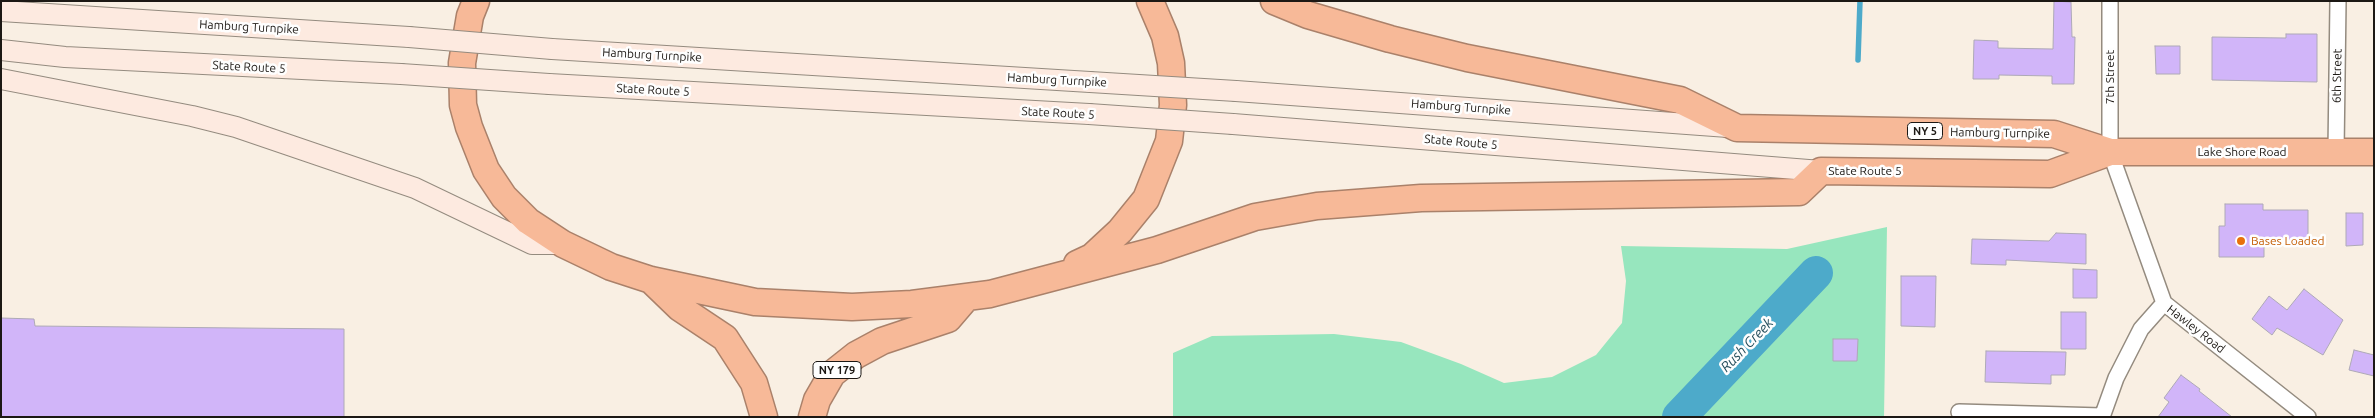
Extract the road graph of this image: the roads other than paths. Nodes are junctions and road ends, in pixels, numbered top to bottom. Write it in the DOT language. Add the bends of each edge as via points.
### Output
graph roads {
  1 [pos="476,1"];
  2 [pos="1150,1"];
  3 [pos="1274,1"];
  4 [pos="2110,1"];
  5 [pos="2338,1"];
  6 [pos="1,11"];
  7 [pos="1,50"];
  8 [pos="1,79"];
  9 [pos="1737,128"];
  10 [pos="2336,151"];
  11 [pos="2110,152"];
  12 [pos="2374,152"];
  13 [pos="1821,171"];
  14 [pos="563,244"];
  15 [pos="1052,277"];
  16 [pos="651,280"];
  17 [pos="966,298"];
  18 [pos="2164,304"];
  19 [pos="1959,412"];
  20 [pos="2102,416"];
  21 [pos="764,417"];
  22 [pos="812,417"];
  23 [pos="2308,417"];
  1 -- 14 [label="highway" via="470,16 462,63 463,105 469,127 486,170 504,197 528,221"];
  2 -- 15 [label="highway" via="1165,36 1170,63 1173,105 1169,141 1163,158 1146,199 1120,231 1092,257"];
  3 -- 9 [label="highway" via="1308,15 1467,58 1680,100"];
  4 -- 11 [label="street, 7th Street"];
  5 -- 10 [label="street, 6th Street"];
  6 -- 9 [label="main road, Hamburg Turnpike / NY 5, bridge" via="1236,91"];
  7 -- 13 [label="main road, State Route 5 / NY 5, bridge" via="65,58 1089,114"];
  8 -- 14 [label="main road" via="236,127 415,188 532,244"];
  9 -- 11 [label="highway, Hamburg Turnpike / NY 5" via="2054,134"];
  10 -- 11 [label="highway, Lake Shore Road / NY 5"];
  10 -- 12 [label="highway, Lake Shore Road / NY 5"];
  11 -- 13 [label="highway, State Route 5 / NY 5" via="2050,174"];
  11 -- 18 [label="street, Hawley Road"];
  13 -- 15 [label="highway" via="1799,192 1421,198 1308,207 1255,217 1157,250"];
  14 -- 16 [label="highway" via="611,267"];
  15 -- 17 [label="highway"];
  16 -- 17 [label="highway" via="756,302 804,306 902,305"];
  16 -- 21 [label="highway" via="680,308 725,338 754,383"];
  17 -- 22 [label="highway, NY 179" via="948,319 882,341 856,355 832,374 817,400"];
  18 -- 20 [label="street" via="2142,329 2116,378"];
  18 -- 23 [label="street, Hawley Road"];
  19 -- 20 [label="street"];
}
